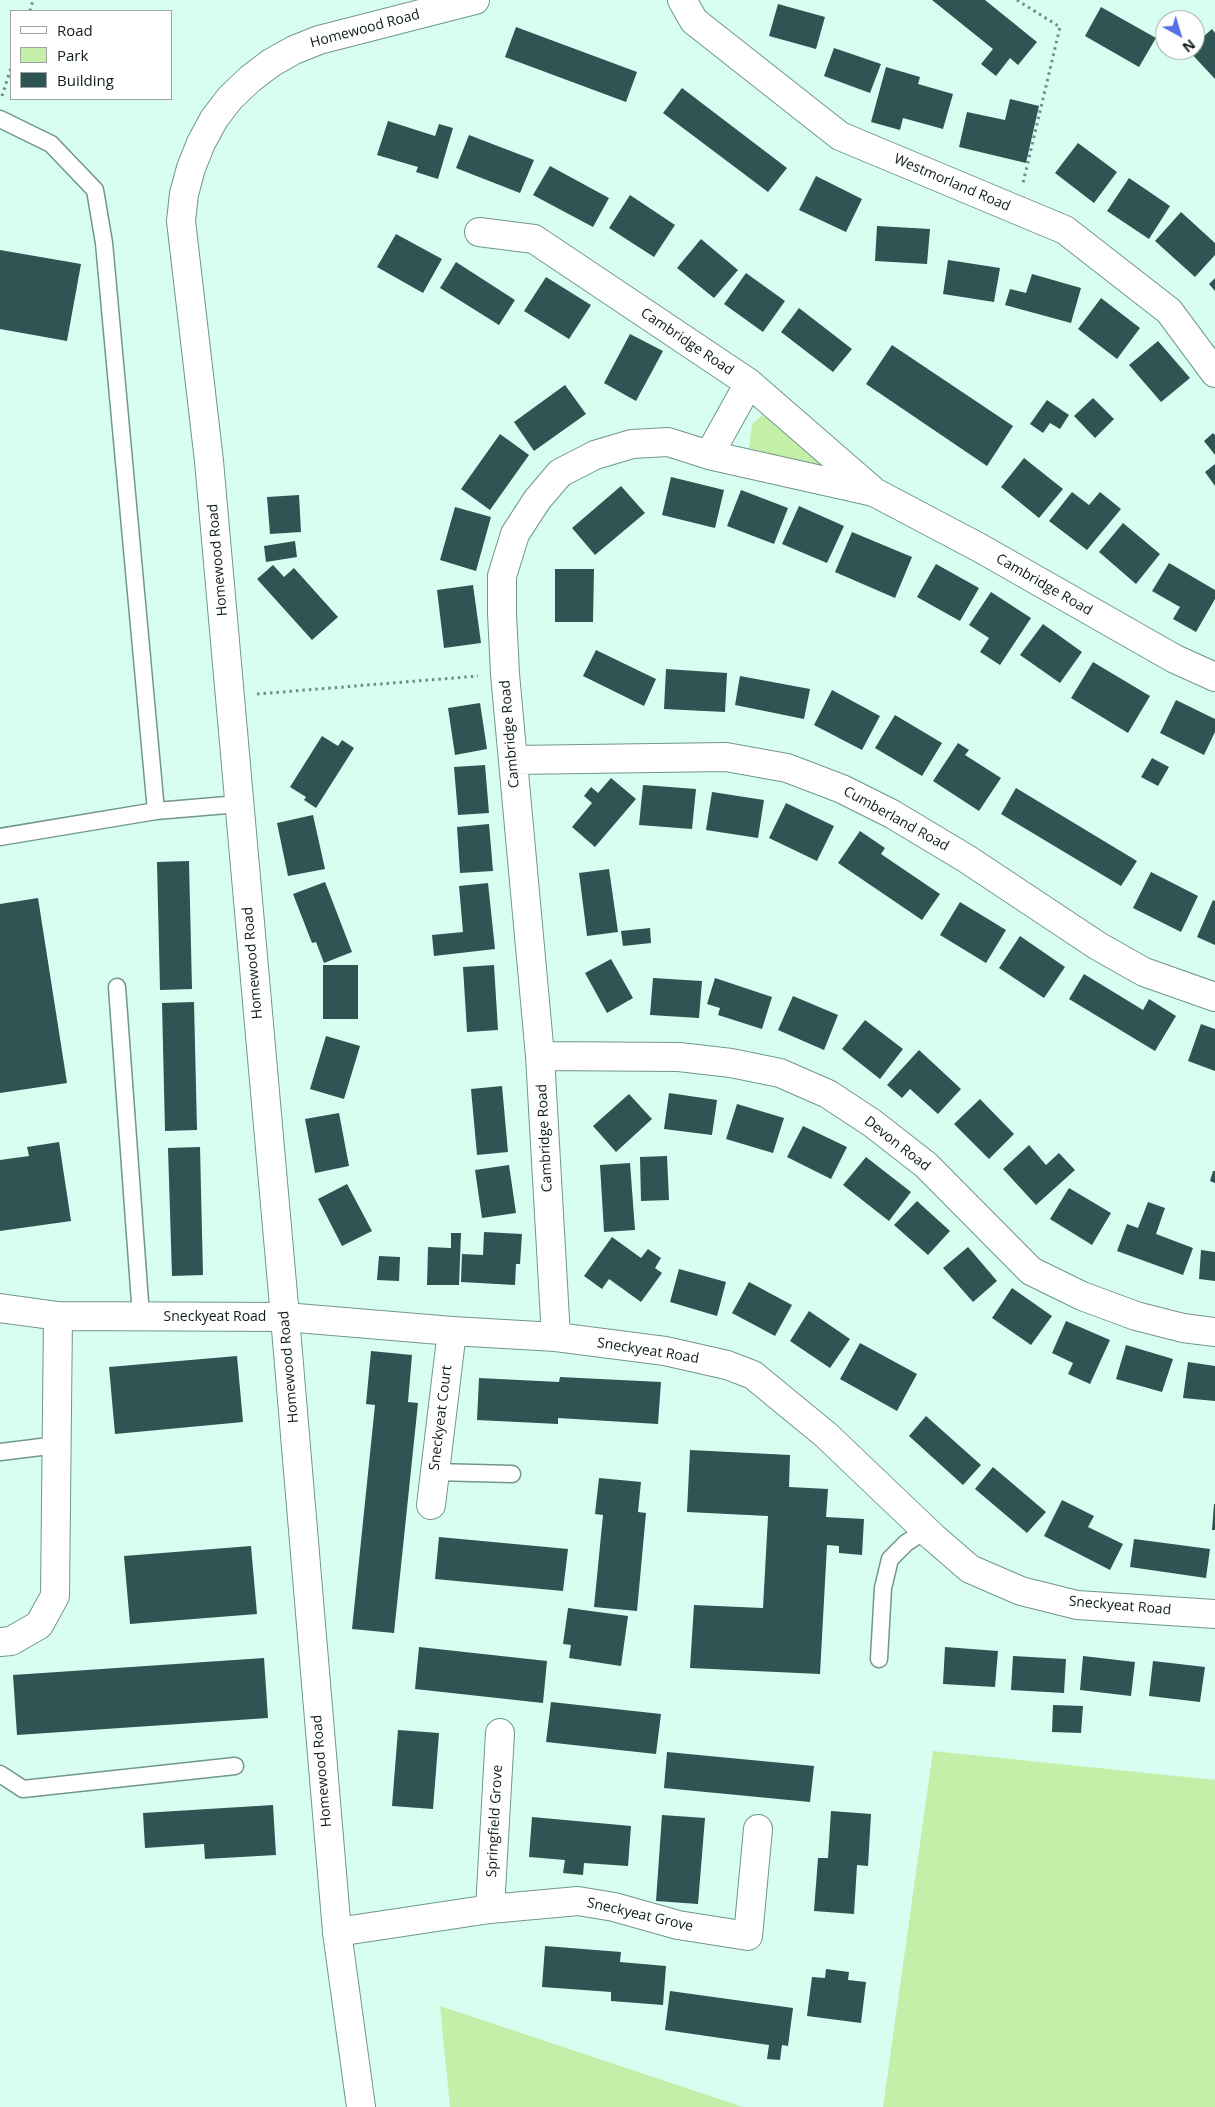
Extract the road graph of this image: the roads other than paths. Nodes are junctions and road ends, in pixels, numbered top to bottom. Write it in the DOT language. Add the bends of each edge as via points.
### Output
graph roads {
  1 [pos="475,0"];
  2 [pos="682,0"];
  3 [pos="0,119"];
  4 [pos="479,232"];
  5 [pos="1215,373"];
  6 [pos="749,383"];
  7 [pos="709,455"];
  8 [pos="874,492"];
  9 [pos="1215,677"];
  10 [pos="513,760"];
  11 [pos="238,804"];
  12 [pos="156,811"];
  13 [pos="0,837"];
  14 [pos="117,987"];
  15 [pos="1215,997"];
  16 [pos="540,1056"];
  17 [pos="0,1308"];
  18 [pos="58,1316"];
  19 [pos="141,1316"];
  20 [pos="285,1317"];
  21 [pos="452,1331"];
  22 [pos="1215,1332"];
  23 [pos="556,1337"];
  24 [pos="57,1445"];
  25 [pos="0,1452"];
  26 [pos="434,1472"];
  27 [pos="512,1474"];
  28 [pos="430,1505"];
  29 [pos="926,1530"];
  30 [pos="1215,1614"];
  31 [pos="0,1642"];
  32 [pos="879,1659"];
  33 [pos="500,1733"];
  34 [pos="235,1766"];
  35 [pos="0,1774"];
  36 [pos="758,1829"];
  37 [pos="490,1908"];
  38 [pos="337,1932"];
  39 [pos="361,2107"];
  1 -- 11 [label="street, Homewood Road" via="319,40 271,63 230,98 214,119 191,168 181,220 209,461"];
  2 -- 5 [label="street, Westmorland Road" via="694,21 840,136 1065,230 1168,311"];
  3 -- 12 [label="lane" via="51,144 95,190 104,243"];
  4 -- 6 [label="street, Cambridge Road" via="534,238"];
  6 -- 7 [label="street"];
  6 -- 8 [label="street, Cambridge Road"];
  7 -- 8 [label="street, Cambridge Road"];
  7 -- 10 [label="street, Cambridge Road" via="668,442 632,444 595,455 560,473 515,534 502,576 505,674"];
  8 -- 9 [label="street, Cambridge Road" via="1175,659"];
  10 -- 15 [label="street, Cumberland Road" via="726,757 787,768 842,789 892,814 1144,972"];
  10 -- 16 [label="street, Cambridge Road"];
  11 -- 12 [label="lane"];
  11 -- 20 [label="street, Homewood Road"];
  12 -- 13 [label="lane"];
  14 -- 19 [label="lane"];
  16 -- 22 [label="street, Devon Road" via="679,1057 731,1063 780,1074 828,1094 926,1165 1031,1271 1082,1296 1136,1316"];
  16 -- 23 [label="street, Cambridge Road"];
  17 -- 18 [label="street, Sneckyeat Road"];
  18 -- 19 [label="street, Sneckyeat Road"];
  18 -- 24 [label="street"];
  19 -- 20 [label="street, Sneckyeat Road"];
  20 -- 21 [label="street, Sneckyeat Road"];
  20 -- 38 [label="street, Homewood Road"];
  21 -- 23 [label="street, Sneckyeat Road"];
  21 -- 26 [label="street, Sneckyeat Court"];
  23 -- 29 [label="street, Sneckyeat Road" via="666,1351 727,1365 753,1375 826,1434"];
  24 -- 25 [label="lane"];
  24 -- 31 [label="street" via="55,1596 39,1625 10,1641"];
  26 -- 27 [label="lane"];
  26 -- 28 [label="street, Sneckyeat Court"];
  29 -- 30 [label="street, Sneckyeat Road" via="970,1569 1021,1591 1077,1605"];
  29 -- 32 [label="lane" via="890,1559 883,1588"];
  33 -- 37 [label="street, Springfield Grove"];
  34 -- 35 [label="lane" via="22,1789"];
  36 -- 37 [label="street, Sneckyeat Grove" via="748,1936 678,1925 614,1906 578,1901"];
  37 -- 38 [label="street, Sneckyeat Grove"];
  38 -- 39 [label="street, Homewood Road"];
}
